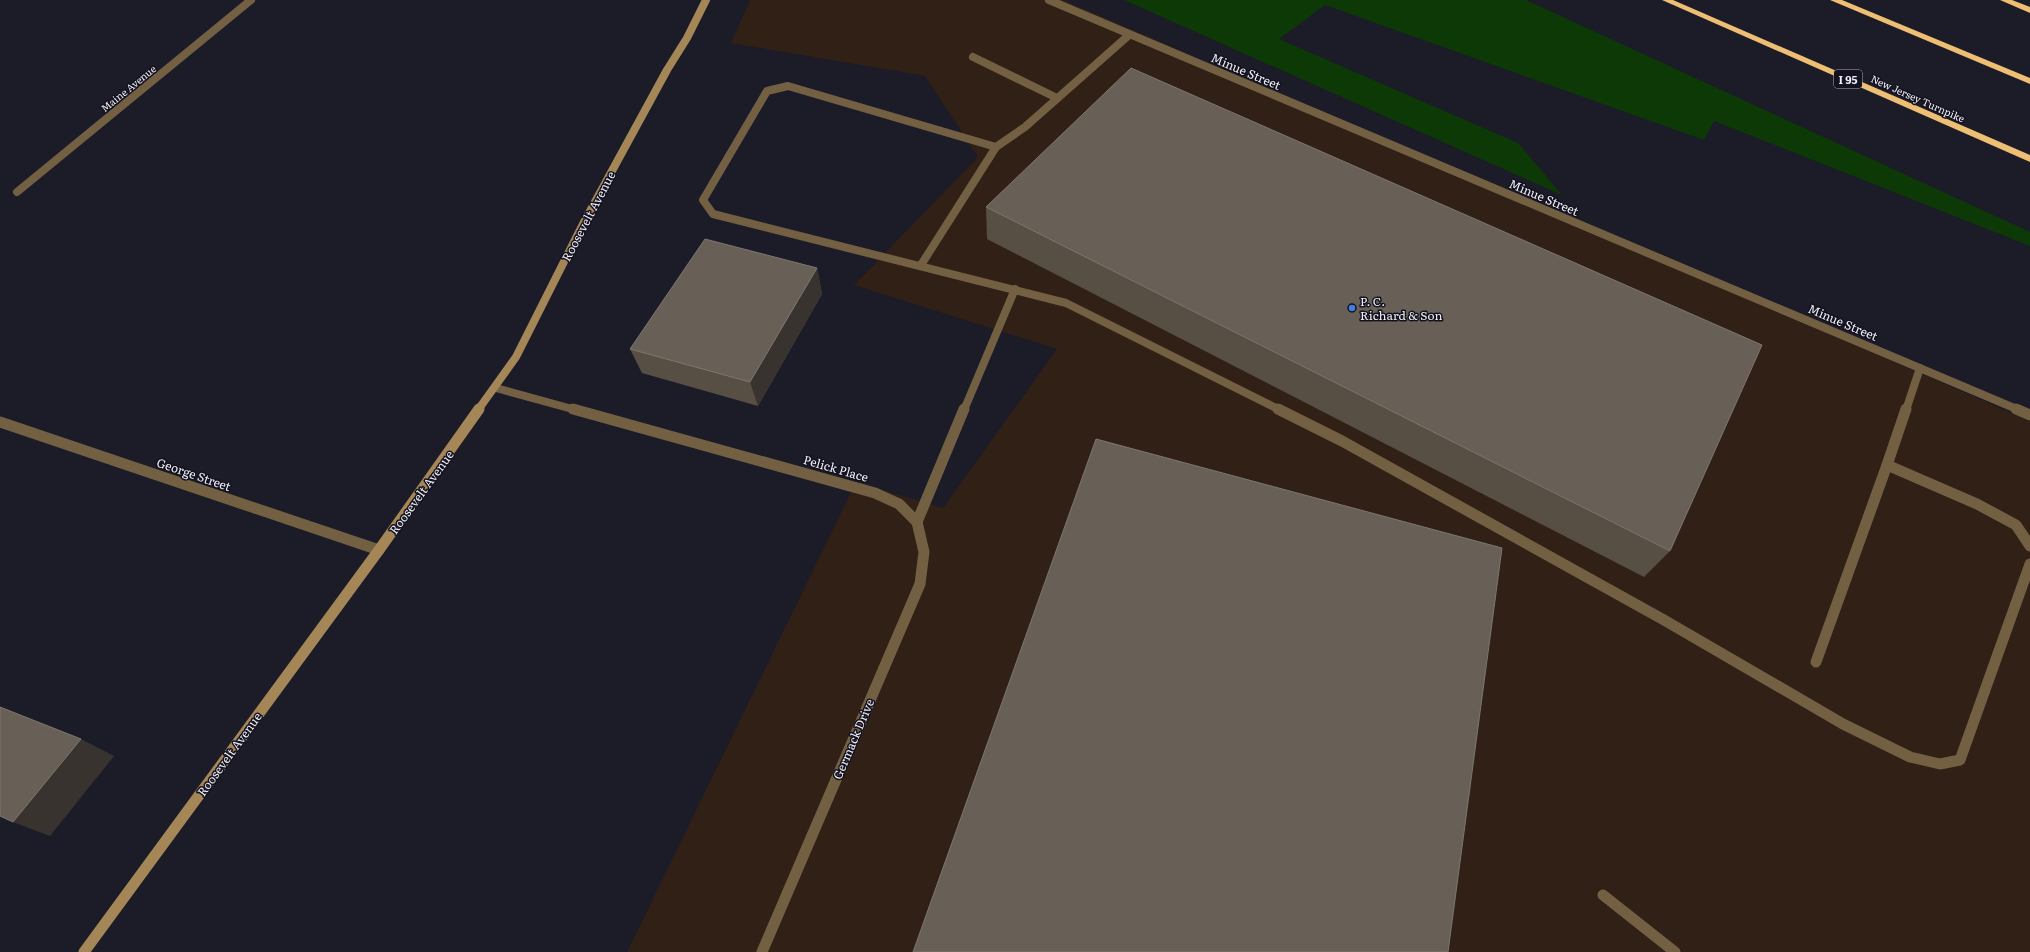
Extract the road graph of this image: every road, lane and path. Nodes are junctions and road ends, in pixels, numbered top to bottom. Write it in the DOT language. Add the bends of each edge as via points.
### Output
graph roads {
  1 [pos="251,0"];
  2 [pos="706,0"];
  3 [pos="1049,0"];
  4 [pos="1666,0"];
  5 [pos="1834,0"];
  6 [pos="2004,0"];
  7 [pos="2030,10"];
  8 [pos="1129,35"];
  9 [pos="973,57"];
  10 [pos="2030,81"];
  11 [pos="1057,98"];
  12 [pos="996,147"];
  13 [pos="2030,159"];
  14 [pos="17,192"];
  15 [pos="921,265"];
  16 [pos="1015,289"];
  17 [pos="1920,368"];
  18 [pos="496,388"];
  19 [pos="2030,415"];
  20 [pos="0,422"];
  21 [pos="1887,465"];
  22 [pos="917,522"];
  23 [pos="2030,546"];
  24 [pos="379,550"];
  25 [pos="2030,564"];
  26 [pos="1816,662"];
  27 [pos="1603,895"];
  28 [pos="84,952"];
  29 [pos="762,952"];
  30 [pos="1675,952"];
  1 -- 14 [label="street, Maine Avenue"];
  2 -- 18 [label="main road, Roosevelt Avenue" via="583,224 516,357"];
  3 -- 8 [label="street, Minue Street"];
  4 -- 13 [label="highway, New Jersey Turnpike / I 95"];
  5 -- 10 [label="highway"];
  6 -- 7 [label="highway"];
  8 -- 11 [label="street"];
  8 -- 17 [label="street, Minue Street"];
  9 -- 11 [label="street"];
  11 -- 12 [label="street" via="1025,127"];
  12 -- 15 [label="street"];
  12 -- 15 [label="street" via="788,86 767,91 703,200 713,214"];
  15 -- 16 [label="street"];
  16 -- 22 [label="street"];
  16 -- 25 [label="street" via="1066,303 1342,441 1664,620 1843,724 1910,757 1940,764 1960,760"];
  17 -- 19 [label="street, Minue Street"];
  17 -- 21 [label="street"];
  18 -- 22 [label="street, Pelick Place" via="875,493 899,504"];
  18 -- 24 [label="main road, Roosevelt Avenue"];
  20 -- 24 [label="street, George Street"];
  21 -- 23 [label="street" via="1977,504 2016,525"];
  21 -- 26 [label="street"];
  22 -- 29 [label="street, Germack Drive" via="924,552 920,584"];
  24 -- 28 [label="main road, Roosevelt Avenue"];
  27 -- 30 [label="street"];
}
